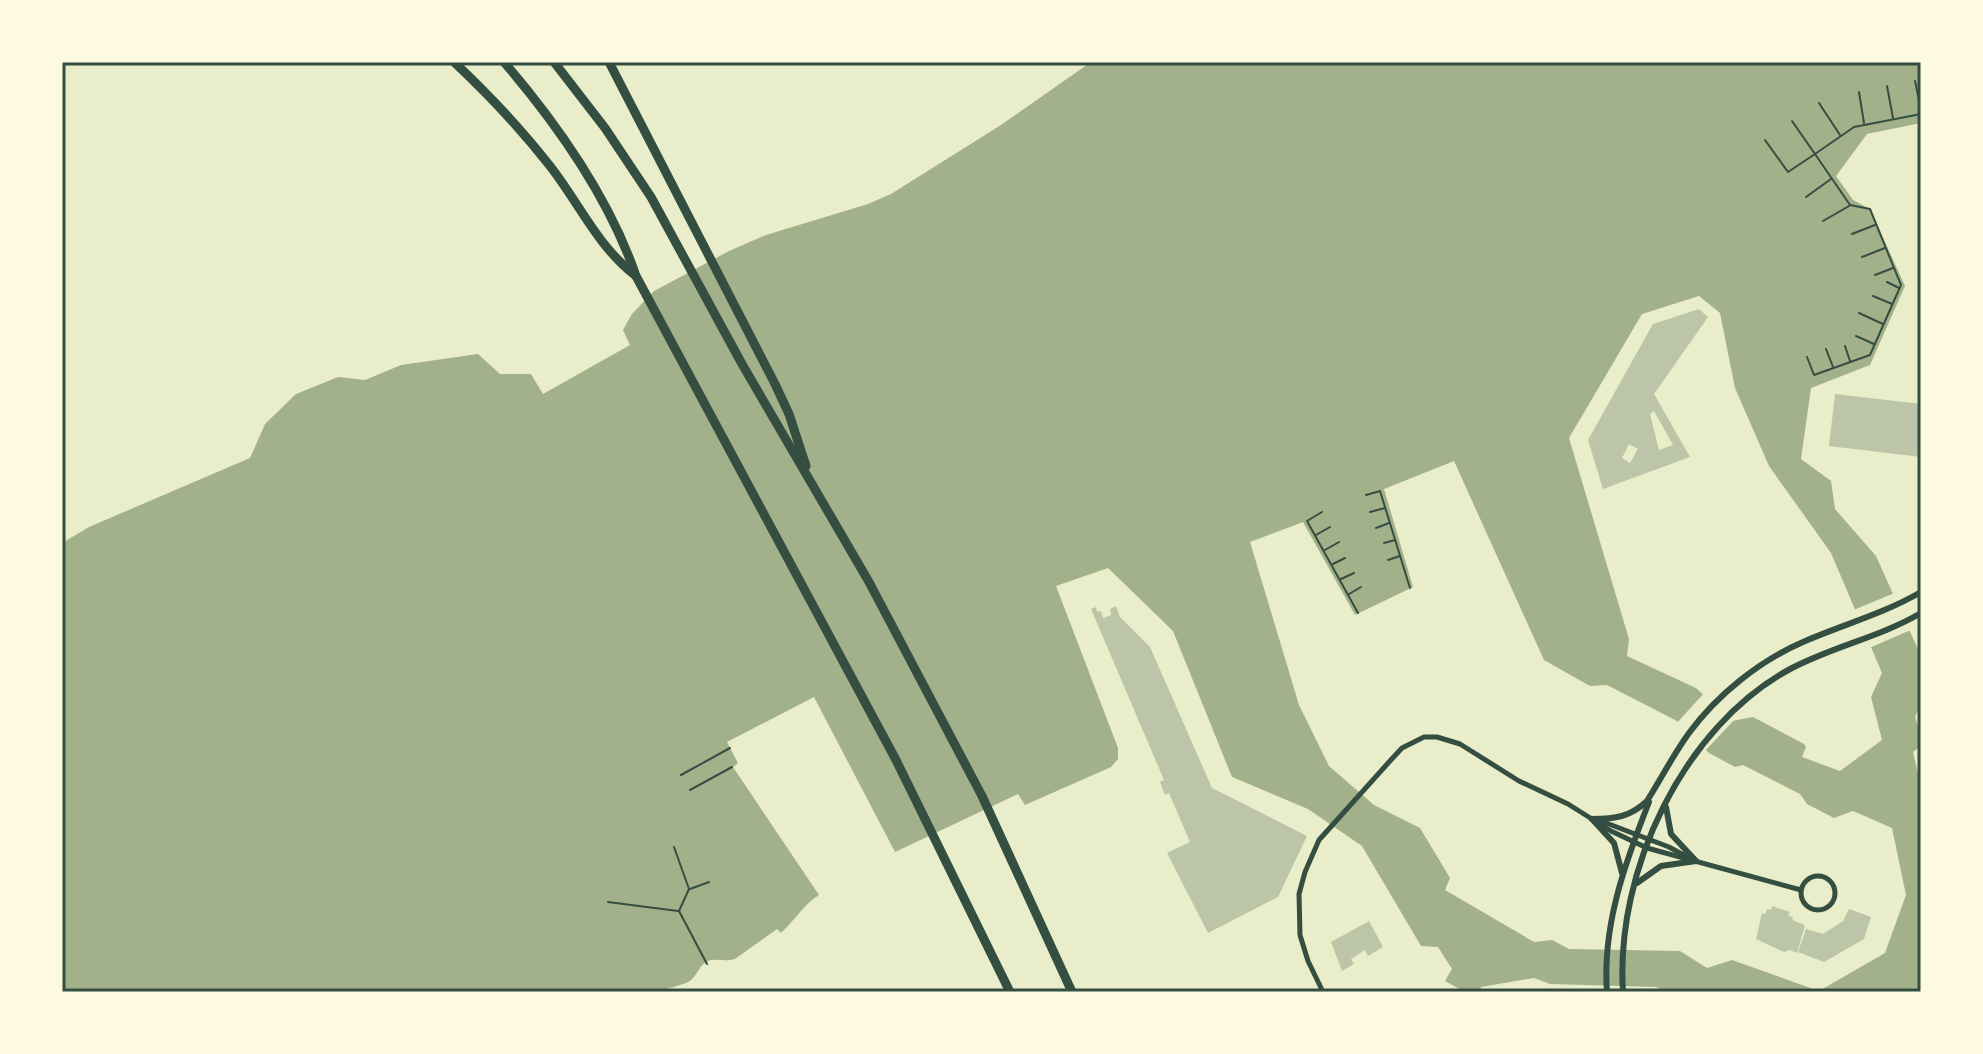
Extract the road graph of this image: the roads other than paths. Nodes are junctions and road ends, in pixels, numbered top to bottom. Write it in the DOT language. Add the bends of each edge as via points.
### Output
graph roads {
  1 [pos="454,62"];
  2 [pos="504,62"];
  3 [pos="554,62"];
  4 [pos="609,62"];
  5 [pos="636,276"];
  6 [pos="808,477"];
  7 [pos="1921,592"];
  8 [pos="1921,613"];
  9 [pos="1654,791"];
  10 [pos="1665,803"];
  11 [pos="1592,819"];
  12 [pos="1636,834"];
  13 [pos="1650,840"];
  14 [pos="1633,843"];
  15 [pos="1647,848"];
  16 [pos="1696,861"];
  17 [pos="1623,876"];
  18 [pos="1635,886"];
  19 [pos="1801,890"];
  20 [pos="1010,992"];
  21 [pos="1072,992"];
  22 [pos="1323,992"];
  23 [pos="1607,992"];
  24 [pos="1623,992"];
  1 -- 5 [label="highway" via="549,165 611,254"];
  2 -- 5 [label="highway" via="564,140 612,216"];
  3 -- 6 [label="highway" via="651,197"];
  4 -- 6 [label="highway" via="775,384"];
  5 -- 20 [label="highway" via="896,760"];
  6 -- 21 [label="highway" via="927,688"];
  7 -- 9 [label="street" via="1782,652 1732,689 1691,731"];
  8 -- 10 [label="street" via="1791,668 1752,694 1703,742"];
  9 -- 11 [label="street" via="1630,815"];
  9 -- 12 [label="street"];
  10 -- 13 [label="street"];
  10 -- 16 [label="street" via="1671,834"];
  11 -- 12 [label="street"];
  11 -- 14 [label="street"];
  11 -- 17 [label="street" via="1614,843"];
  11 -- 22 [label="street" via="1449,739 1412,741 1319,840 1305,872 1298,916 1303,948"];
  12 -- 13 [label="street"];
  12 -- 14 [label="street"];
  13 -- 15 [label="street"];
  13 -- 16 [label="street"];
  14 -- 15 [label="street"];
  14 -- 17 [label="street"];
  15 -- 16 [label="street"];
  15 -- 18 [label="street"];
  16 -- 18 [label="street" via="1661,866"];
  16 -- 19 [label="street"];
  17 -- 23 [label="street" via="1609,924"];
  18 -- 24 [label="street" via="1625,925"];
  19 -- 19 [label="street" via="1804,903 1814,910 1827,907 1834,897 1832,884 1821,877 1808,879"];
}
